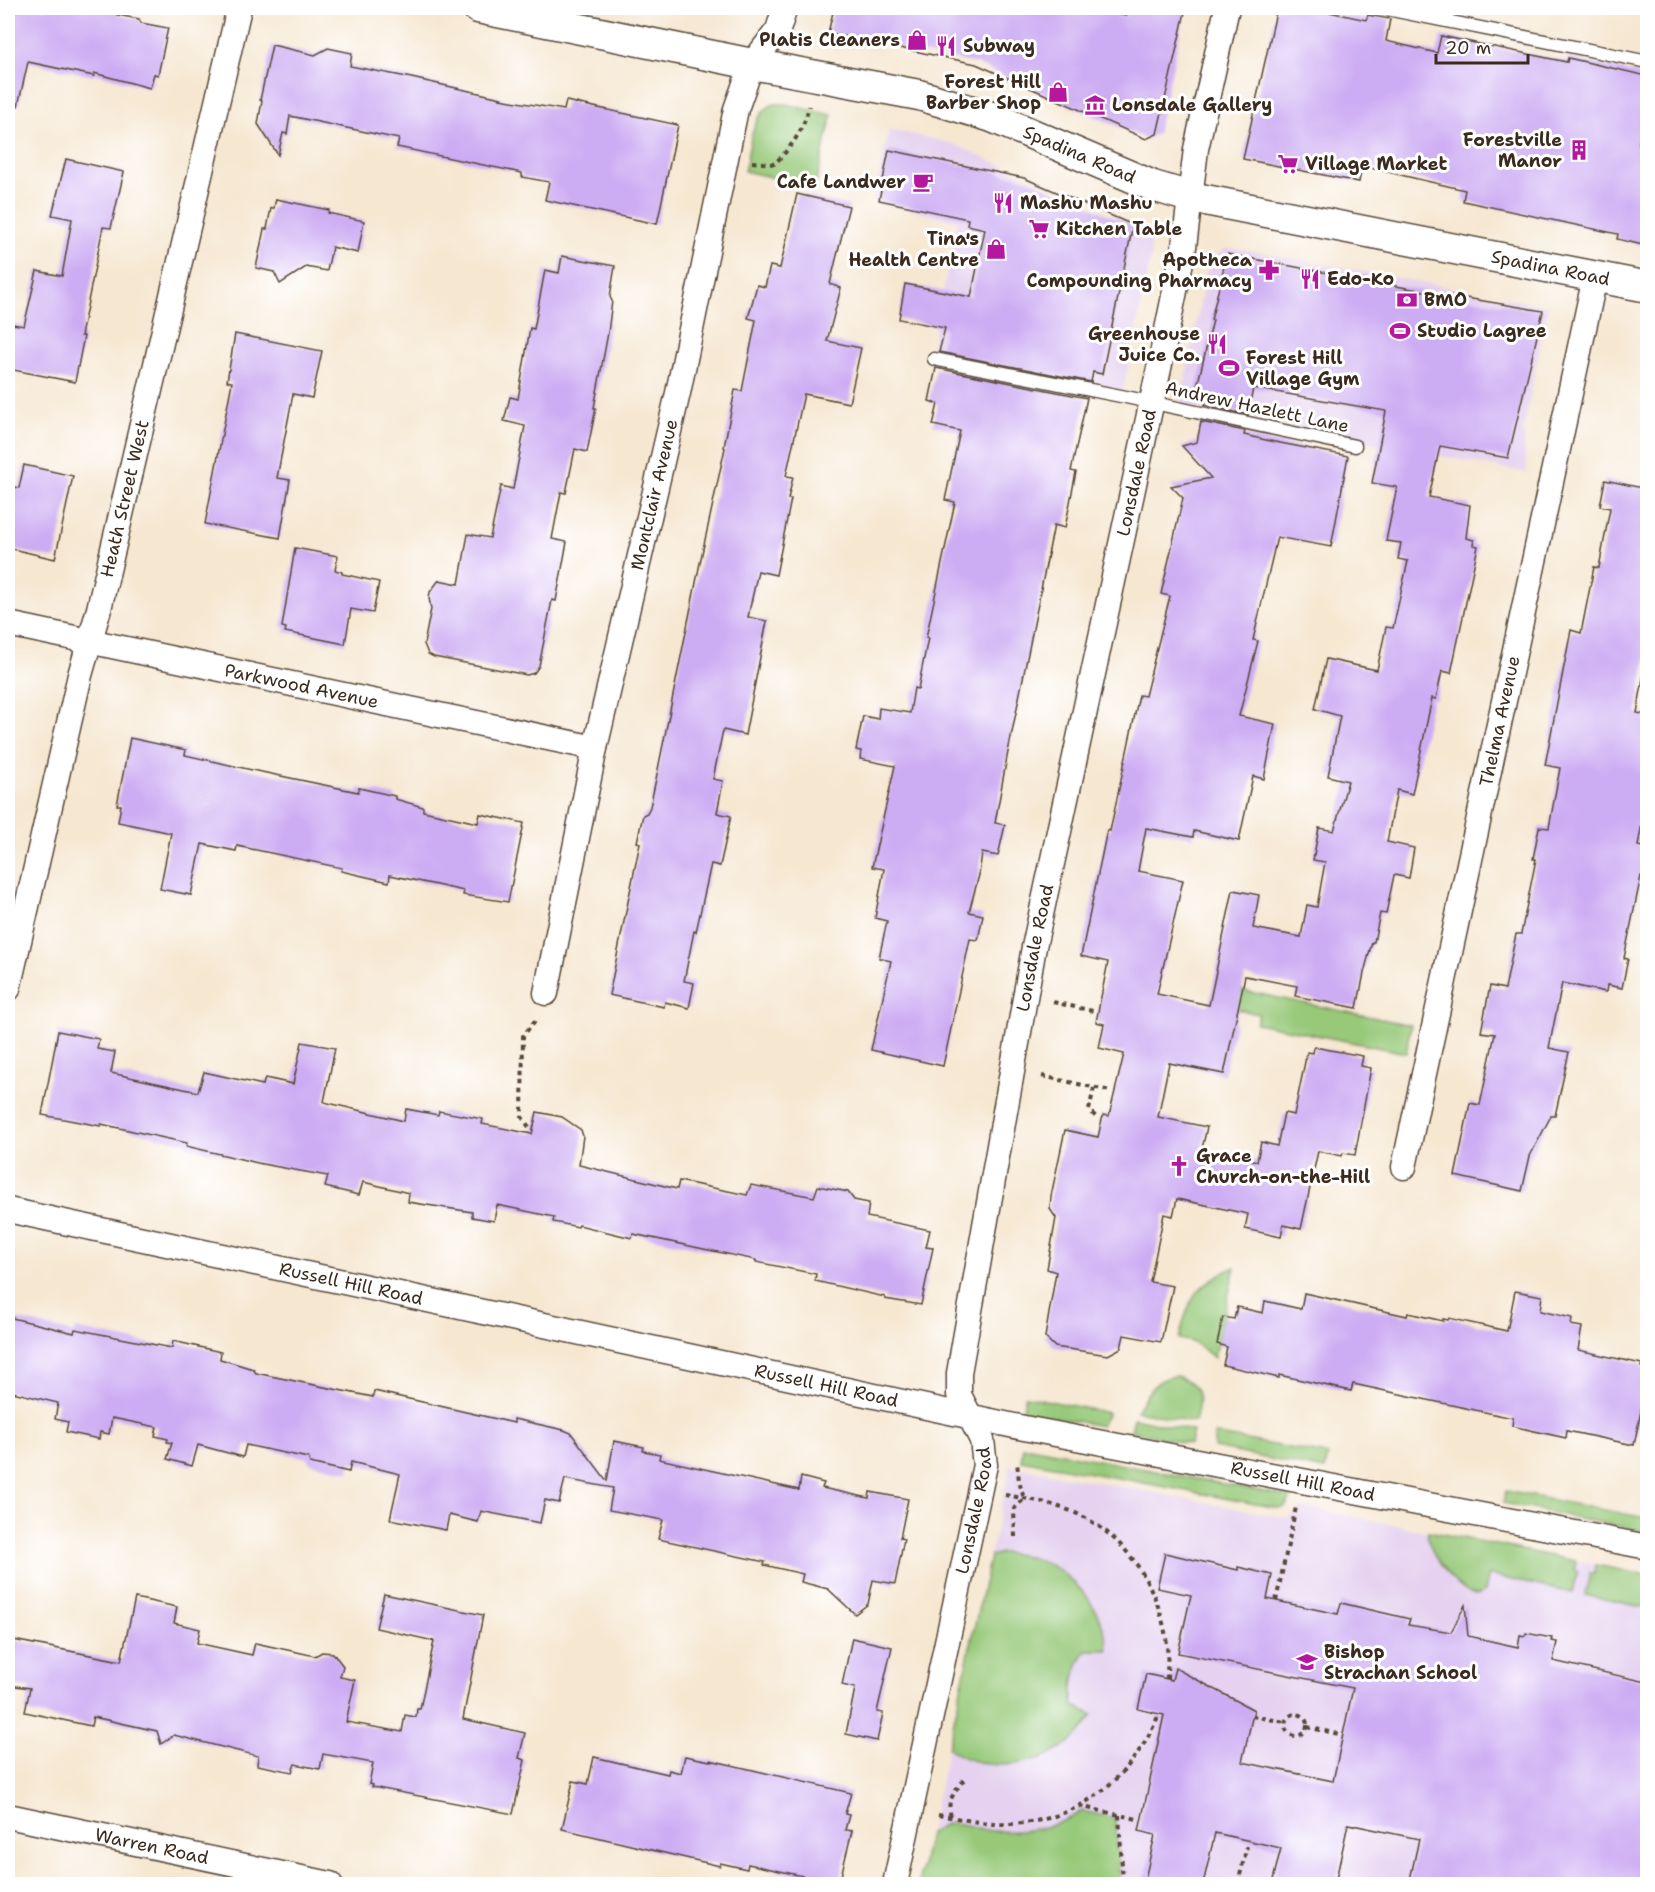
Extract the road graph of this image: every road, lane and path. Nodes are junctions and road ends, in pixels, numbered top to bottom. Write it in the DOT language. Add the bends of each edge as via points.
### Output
graph roads {
  1 [pos="239,8"];
  2 [pos="478,8"];
  3 [pos="785,8"];
  4 [pos="1227,8"];
  5 [pos="1382,8"];
  6 [pos="547,14"];
  7 [pos="1647,62"];
  8 [pos="752,64"];
  9 [pos="810,105"];
  10 [pos="743,161"];
  11 [pos="1190,196"];
  12 [pos="1595,277"];
  13 [pos="1647,287"];
  14 [pos="934,359"];
  15 [pos="1152,403"];
  16 [pos="1355,446"];
  17 [pos="8,624"];
  18 [pos="90,641"];
  19 [pos="595,748"];
  20 [pos="8,989"];
  21 [pos="546,993"];
  22 [pos="1053,1002"];
  23 [pos="1093,1011"];
  24 [pos="1042,1076"];
  25 [pos="1094,1088"];
  26 [pos="1110,1091"];
  27 [pos="1098,1119"];
  28 [pos="529,1127"];
  29 [pos="1404,1167"];
  30 [pos="8,1210"];
  31 [pos="969,1416"];
  32 [pos="1017,1462"];
  33 [pos="1000,1494"];
  34 [pos="1024,1498"];
  35 [pos="1297,1503"];
  36 [pos="1015,1537"];
  37 [pos="1647,1547"];
  38 [pos="1276,1600"];
  39 [pos="1167,1682"];
  40 [pos="1159,1714"];
  41 [pos="1252,1716"];
  42 [pos="1285,1722"];
  43 [pos="1307,1727"];
  44 [pos="1343,1735"];
  45 [pos="966,1776"];
  46 [pos="1078,1806"];
  47 [pos="929,1813"];
  48 [pos="1119,1815"];
  49 [pos="8,1816"];
  50 [pos="952,1817"];
  51 [pos="1137,1819"];
  52 [pos="1247,1846"];
  53 [pos="330,1884"];
  54 [pos="895,1884"];
  55 [pos="1124,1884"];
  56 [pos="1239,1884"];
  1 -- 18 [label="street, Heath Street West"];
  2 -- 6 [label="street, Spadina Road"];
  3 -- 8 [label="street, Montclair Avenue" via="778,30"];
  4 -- 11 [label="street, Lonsdale Road" via="1196,149"];
  5 -- 7 [label="lane"];
  6 -- 8 [label="street, Spadina Road"];
  8 -- 11 [label="street, Spadina Road" via="919,95 992,117 1153,186"];
  8 -- 19 [label="street, Montclair Avenue" via="736,109 678,393"];
  9 -- 10 [label="path" via="802,130 774,164"];
  11 -- 12 [label="street, Spadina Road"];
  11 -- 15 [label="street, Lonsdale Road" via="1184,247"];
  12 -- 13 [label="street, Spadina Road"];
  12 -- 29 [label="street, Thelma Avenue"];
  14 -- 15 [label="lane, Andrew Hazlett Lane"];
  15 -- 16 [label="lane, Andrew Hazlett Lane"];
  15 -- 31 [label="street, Lonsdale Road" via="1034,947 959,1373 959,1395"];
  17 -- 18 [label="street, Parkwood Avenue"];
  18 -- 19 [label="street, Parkwood Avenue"];
  18 -- 20 [label="street, Heath Street West"];
  19 -- 21 [label="street, Montclair Avenue"];
  21 -- 28 [label="path" via="536,1021 524,1036 522,1117"];
  22 -- 23 [label="path"];
  24 -- 25 [label="path"];
  25 -- 26 [label="path"];
  25 -- 27 [label="path" via="1089,1110"];
  30 -- 31 [label="street, Russell Hill Road"];
  31 -- 37 [label="street, Russell Hill Road"];
  31 -- 54 [label="street, Lonsdale Road" via="981,1440 986,1465"];
  32 -- 34 [label="path"];
  33 -- 34 [label="path"];
  34 -- 36 [label="path" via="1014,1509"];
  34 -- 39 [label="path" via="1078,1515 1111,1535 1128,1553 1152,1588 1157,1603 1167,1646"];
  35 -- 38 [label="path"];
  40 -- 46 [label="path" via="1150,1737 1114,1783"];
  41 -- 42 [label="path"];
  42 -- 43 [label="path" via="1289,1716 1300,1715"];
  42 -- 43 [label="path" via="1285,1729 1294,1736 1304,1733"];
  43 -- 44 [label="path"];
  45 -- 50 [label="path" via="949,1801"];
  46 -- 48 [label="path"];
  46 -- 50 [label="path" via="1036,1822 993,1824"];
  47 -- 50 [label="path"];
  48 -- 51 [label="path"];
  48 -- 55 [label="path"];
  49 -- 53 [label="street, Warren Road"];
  52 -- 56 [label="path"];
}
